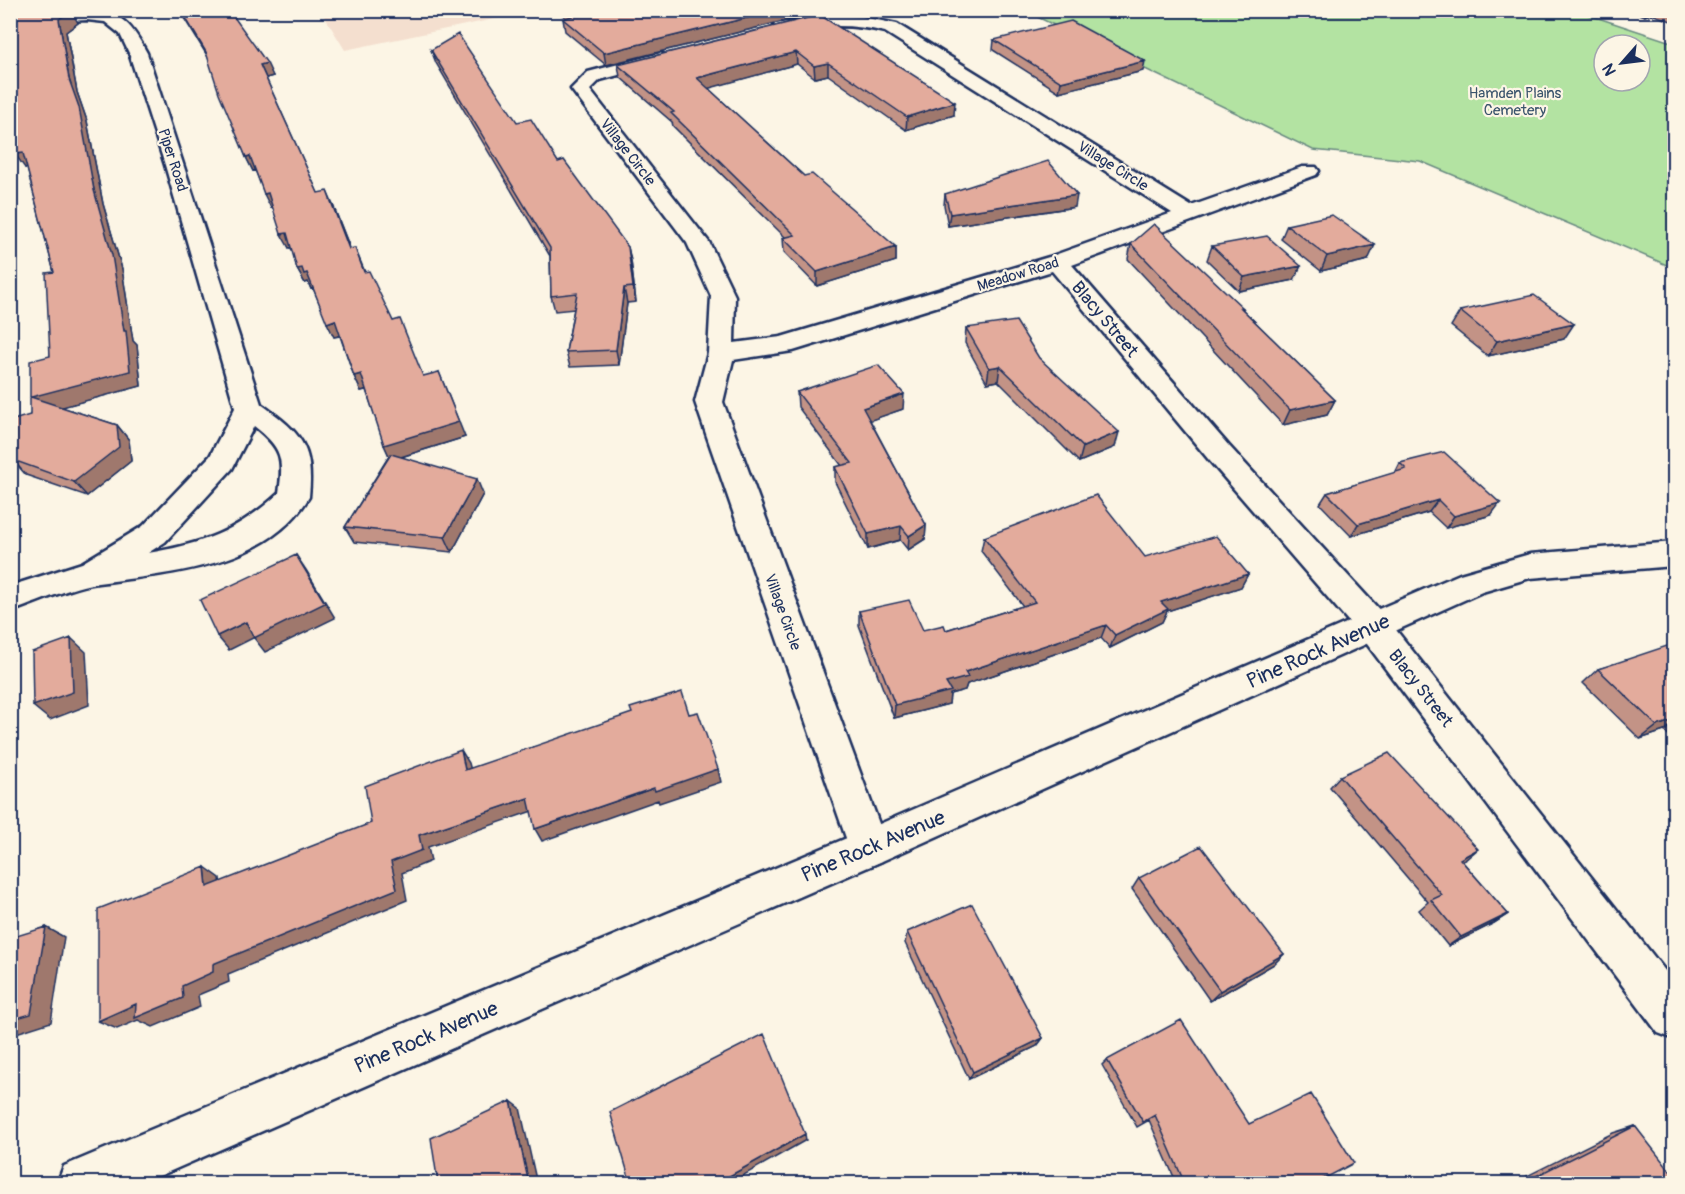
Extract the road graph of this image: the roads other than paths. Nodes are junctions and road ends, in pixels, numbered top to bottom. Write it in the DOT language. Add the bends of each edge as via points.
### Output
graph roads {
  1 [pos="10,19"];
  2 [pos="760,33"];
  3 [pos="680,53"];
  4 [pos="1309,171"];
  5 [pos="1189,214"];
  6 [pos="1057,262"];
  7 [pos="721,353"];
  8 [pos="249,408"];
  9 [pos="1674,554"];
  10 [pos="93,572"];
  11 [pos="10,599"];
  12 [pos="1373,626"];
  13 [pos="868,848"];
  14 [pos="1674,1017"];
  15 [pos="82,1184"];
  1 -- 8 [label="street, Piper Road" via="87,15 110,18 127,31 175,165"];
  2 -- 5 [label="street, Village Circle" via="823,19 860,20 891,28"];
  3 -- 7 [label="street, Village Circle" via="594,76 580,89 698,242 723,296"];
  4 -- 5 [label="street, Meadow Road"];
  5 -- 6 [label="street, Meadow Road"];
  6 -- 7 [label="street, Meadow Road" via="784,345"];
  6 -- 12 [label="street, Blacy Street"];
  7 -- 13 [label="street, Village Circle" via="709,402"];
  8 -- 10 [label="street" via="222,462 154,534"];
  8 -- 10 [label="street" via="287,438 298,465 294,497 262,526 218,548 166,564"];
  9 -- 12 [label="street, Pine Rock Avenue" via="1530,566 1472,582"];
  10 -- 11 [label="street"];
  12 -- 13 [label="street, Pine Rock Avenue"];
  12 -- 14 [label="street, Blacy Street"];
  13 -- 15 [label="street, Pine Rock Avenue"];
}
